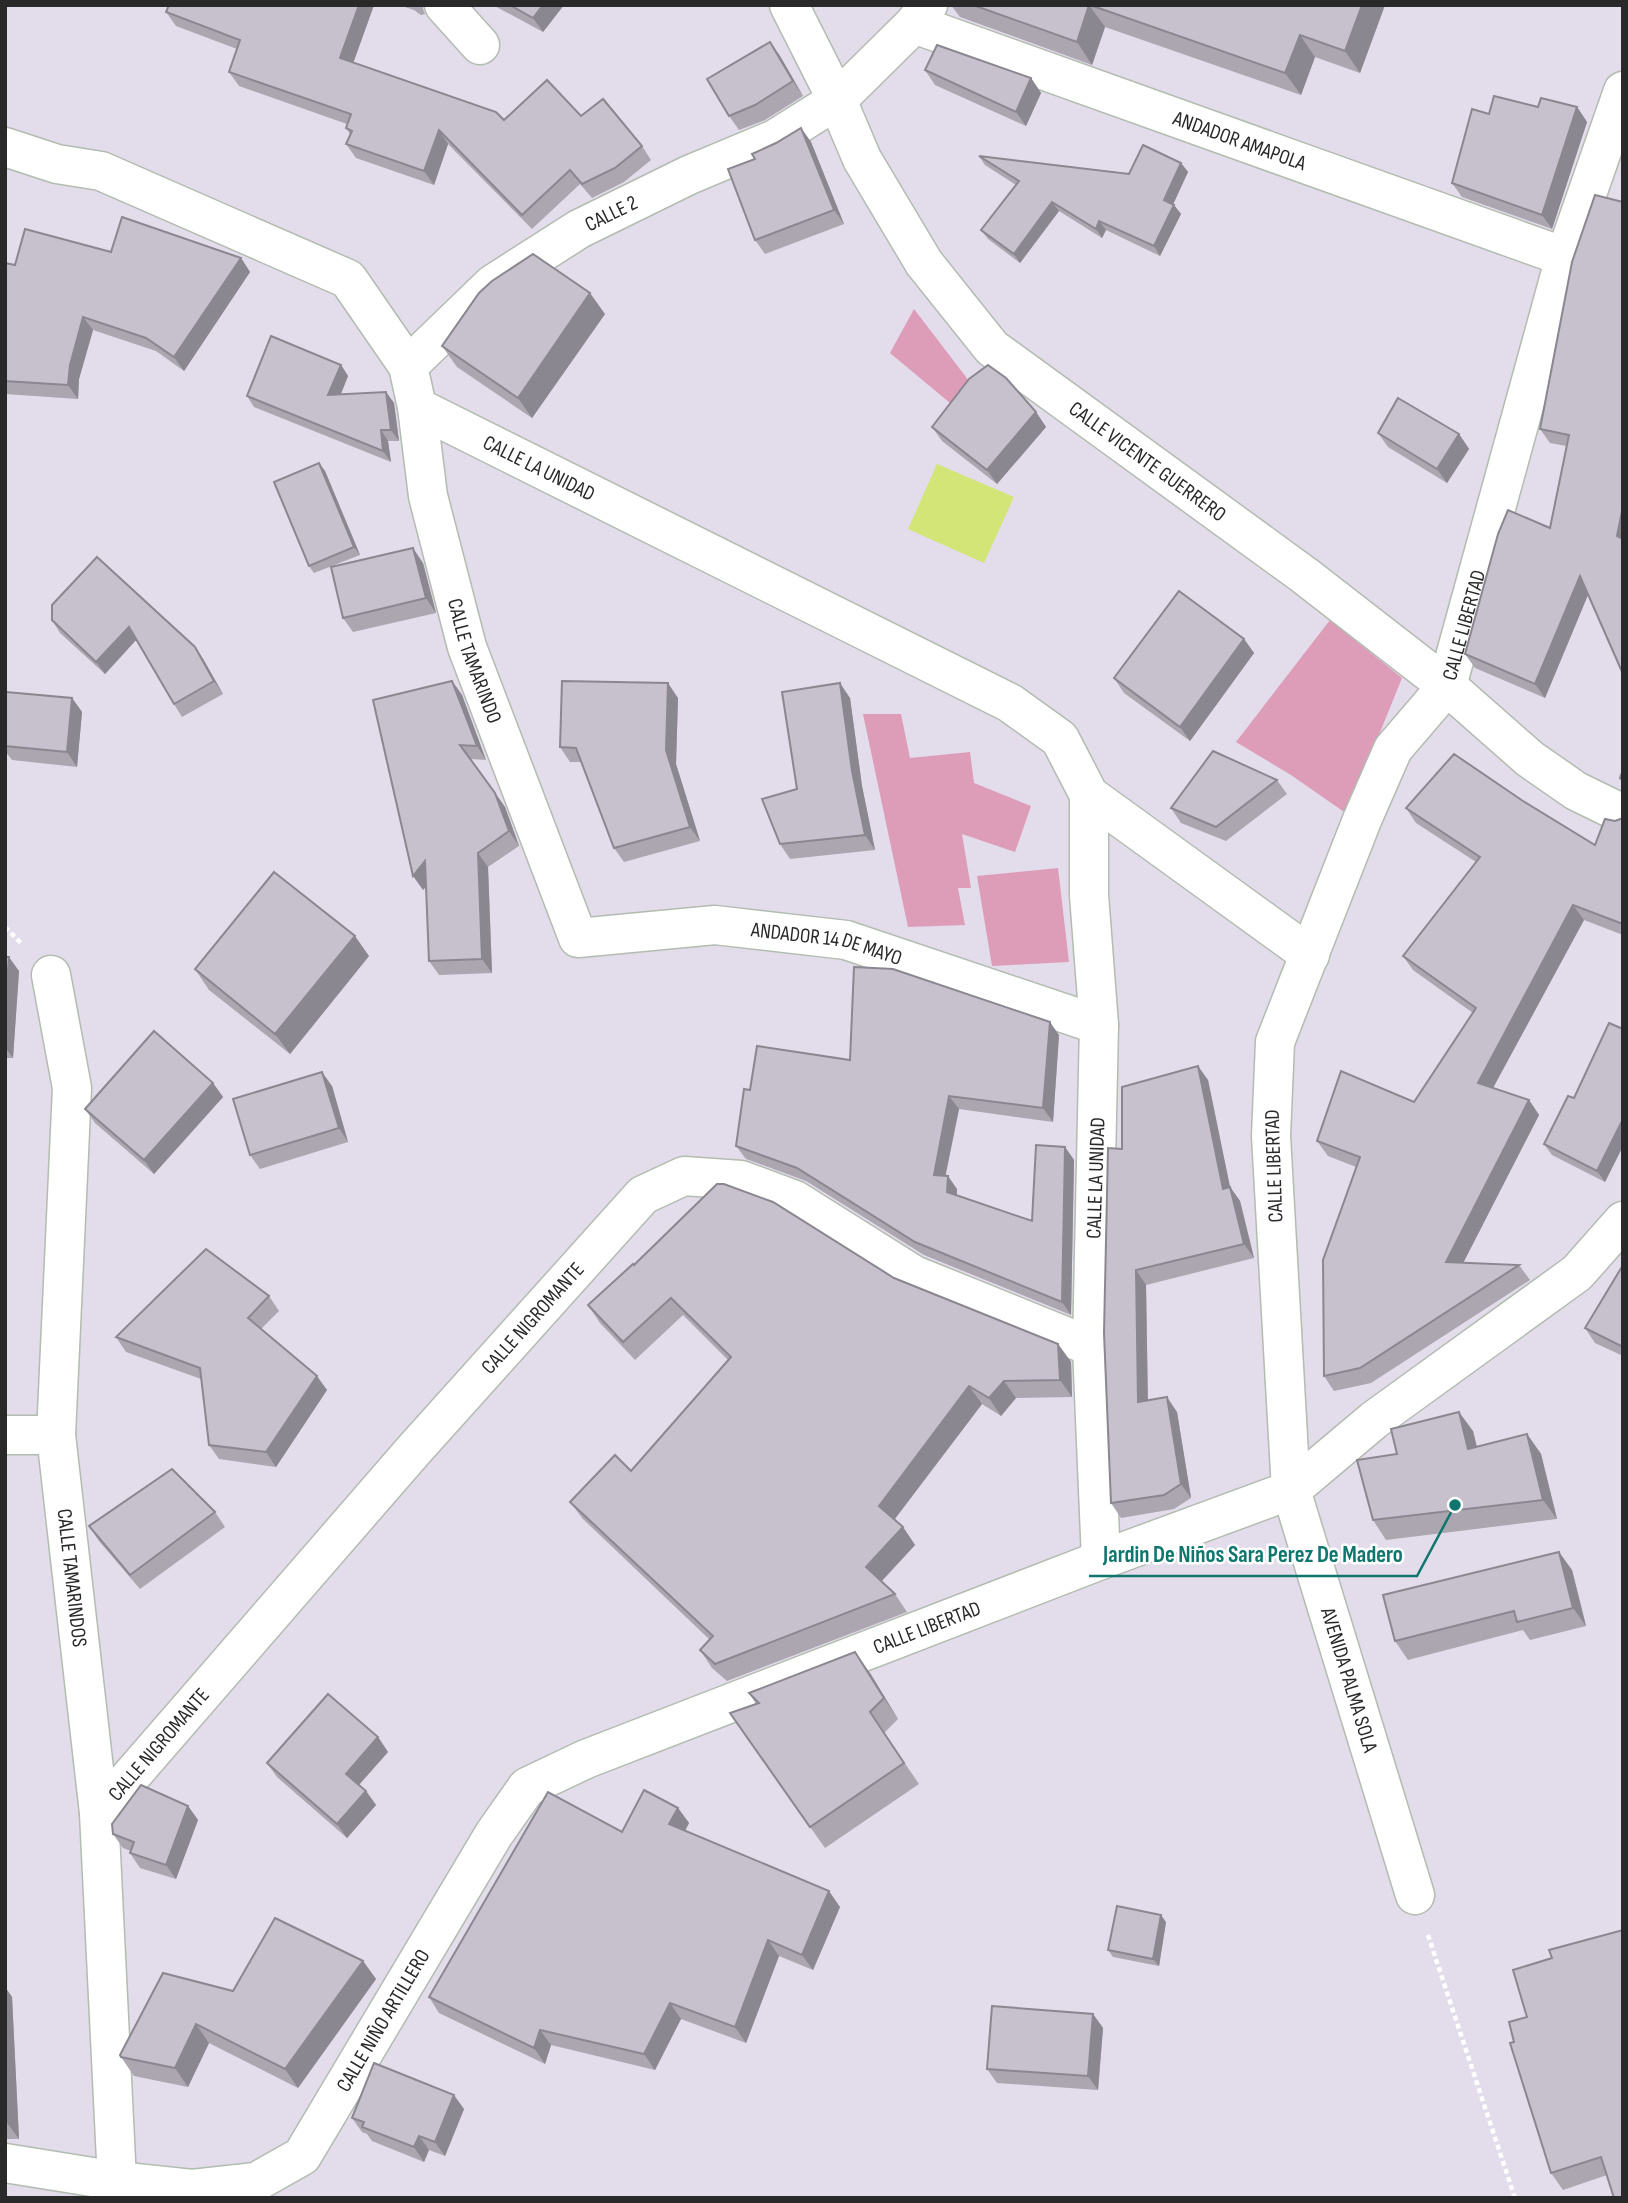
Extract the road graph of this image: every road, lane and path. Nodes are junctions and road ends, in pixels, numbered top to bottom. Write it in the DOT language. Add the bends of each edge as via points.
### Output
graph roads {
  1 [pos="444,5"];
  2 [pos="789,5"];
  3 [pos="921,15"];
  4 [pos="480,45"];
  5 [pos="837,100"];
  6 [pos="1620,105"];
  7 [pos="5,147"];
  8 [pos="1565,257"];
  9 [pos="408,366"];
  10 [pos="417,407"];
  11 [pos="1447,686"];
  12 [pos="1089,795"];
  13 [pos="1623,814"];
  14 [pos="564,906"];
  15 [pos="1310,955"];
  16 [pos="51,975"];
  17 [pos="1099,1025"];
  18 [pos="1623,1221"];
  19 [pos="1092,1347"];
  20 [pos="5,1435"];
  21 [pos="56,1435"];
  22 [pos="1291,1490"];
  23 [pos="1101,1560"];
  24 [pos="527,1787"];
  25 [pos="99,1813"];
  26 [pos="1415,1895"];
  27 [pos="5,2163"];
  28 [pos="117,2181"];
  29 [pos="191,2193"];
  30 [pos="1514,2198"];
  1 -- 4 [label="street"];
  2 -- 5 [label="street, CALLE VICENTE GUERRERO"];
  3 -- 5 [label="street, CALLE 2"];
  3 -- 8 [label="street, ANDADOR AMAPOLA"];
  5 -- 9 [label="street, CALLE 2" via="775,139 579,229 493,284"];
  5 -- 11 [label="street, CALLE VICENTE GUERRERO" via="862,159 924,263 992,348 1304,575"];
  6 -- 8 [label="street, CALLE LIBERTAD"];
  7 -- 9 [label="street" via="57,164 101,171 348,279"];
  8 -- 11 [label="street, CALLE LIBERTAD"];
  9 -- 10 [label="street"];
  10 -- 12 [label="street, CALLE LA UNIDAD" via="1010,704 1060,739"];
  10 -- 14 [label="street, CALLE TAMARINDO" via="428,496 467,647"];
  11 -- 13 [label="street, CALLE VICENTE GUERRERO" via="1530,759"];
  11 -- 15 [label="street, CALLE LIBERTAD" via="1393,749"];
  12 -- 15 [label="street, CALLE LA UNIDAD"];
  12 -- 17 [label="street, CALLE LA UNIDAD" via="1089,895"];
  14 -- 17 [label="street, ANDADOR 14 DE MAYO" via="578,938 715,925 846,940"];
  15 -- 22 [label="street, CALLE LIBERTAD" via="1275,1042 1271,1136"];
  16 -- 21 [label="street, CALLE TAMARINDOS" via="72,1088"];
  17 -- 19 [label="street, CALLE LA UNIDAD"];
  18 -- 22 [label="street" via="1577,1273 1374,1420"];
  19 -- 23 [label="street, CALLE LA UNIDAD"];
  19 -- 25 [label="street, CALLE NIGROMANTE" via="914,1275 795,1200 741,1180 684,1176 643,1195 404,1461"];
  20 -- 21 [label="street"];
  21 -- 25 [label="street, CALLE TAMARINDOS"];
  22 -- 23 [label="street, CALLE LIBERTAD"];
  22 -- 26 [label="street, AVENIDA PALMA SOLA"];
  23 -- 24 [label="street, CALLE LIBERTAD" via="586,1759"];
  24 -- 29 [label="street, CALLE NIÑO ARTILLERO" via="494,1834 302,2156 256,2182"];
  25 -- 28 [label="street, CALLE TAMARINDOS"];
  26 -- 30 [label="path"];
  27 -- 28 [label="street, CALLE NIÑO ARTILLERO"];
  28 -- 29 [label="street, CALLE NIÑO ARTILLERO"];
}
